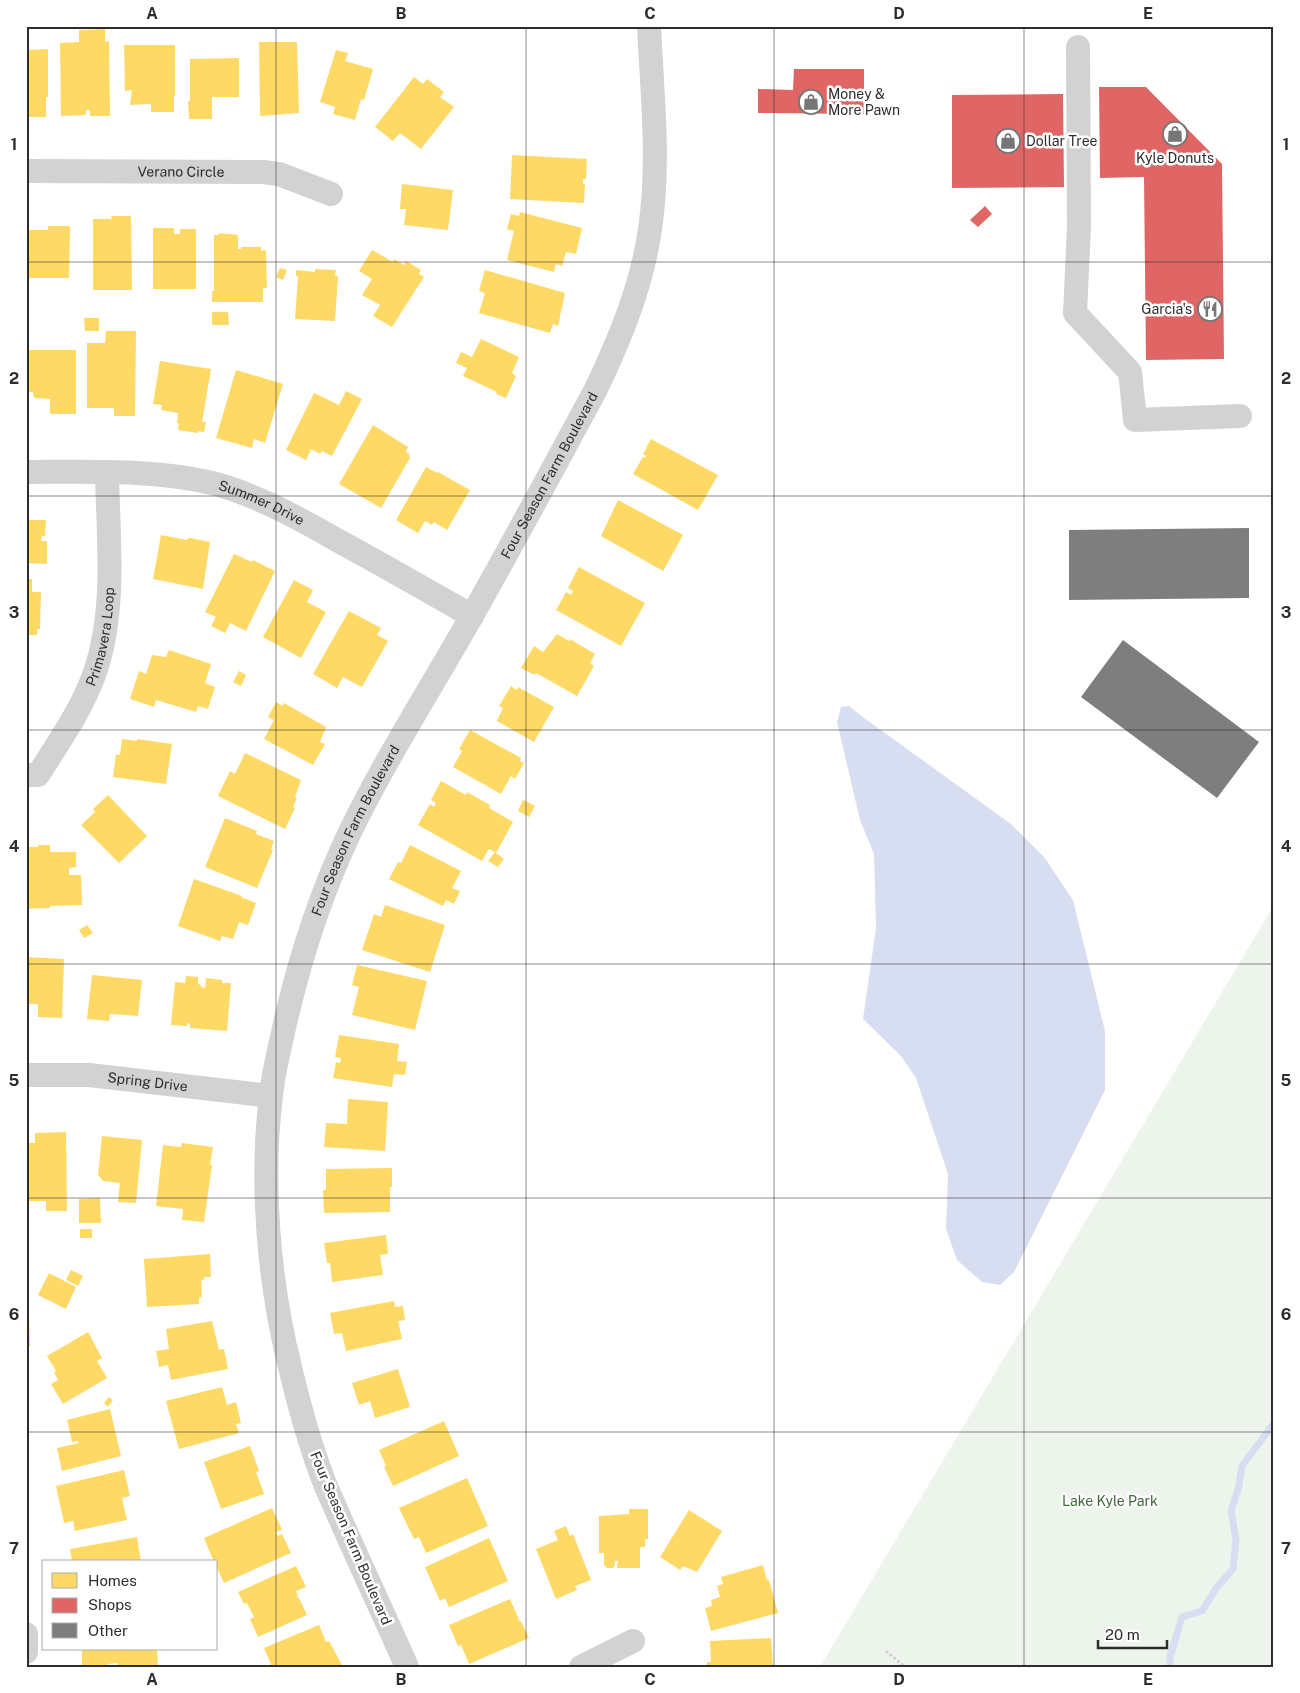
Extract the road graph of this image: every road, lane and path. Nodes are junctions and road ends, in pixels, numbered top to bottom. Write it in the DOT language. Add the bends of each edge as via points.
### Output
graph roads {
  1 [pos="649,26"];
  2 [pos="1078,48"];
  3 [pos="26,171"];
  4 [pos="330,194"];
  5 [pos="1240,416"];
  6 [pos="26,472"];
  7 [pos="107,472"];
  8 [pos="472,616"];
  9 [pos="26,775"];
  10 [pos="26,1075"];
  11 [pos="271,1096"];
  12 [pos="26,1634"];
  13 [pos="633,1641"];
  14 [pos="886,1651"];
  15 [pos="26,1652"];
  16 [pos="407,1667"];
  17 [pos="581,1667"];
  18 [pos="905,1667"];
  1 -- 8 [label="street, Four Season Farm Boulevard" via="654,188 650,228 632,305 595,391"];
  2 -- 5 [label="street" via="1076,313 1130,372 1135,420"];
  3 -- 4 [label="street, Verano Circle" via="263,172 279,174"];
  6 -- 7 [label="street, Summer Drive"];
  7 -- 8 [label="street, Summer Drive" via="183,477 246,494 283,510"];
  7 -- 9 [label="street, Primavera Loop" via="109,580 103,645 77,711 38,775"];
  8 -- 11 [label="street, Four Season Farm Boulevard" via="373,788 330,877 293,986"];
  10 -- 11 [label="street, Spring Drive" via="89,1075"];
  11 -- 16 [label="street, Four Season Farm Boulevard" via="267,1167 269,1228 276,1293 290,1368 324,1481"];
  12 -- 15 [label="street"];
  13 -- 17 [label="street"];
  14 -- 18 [label="path"];
}
